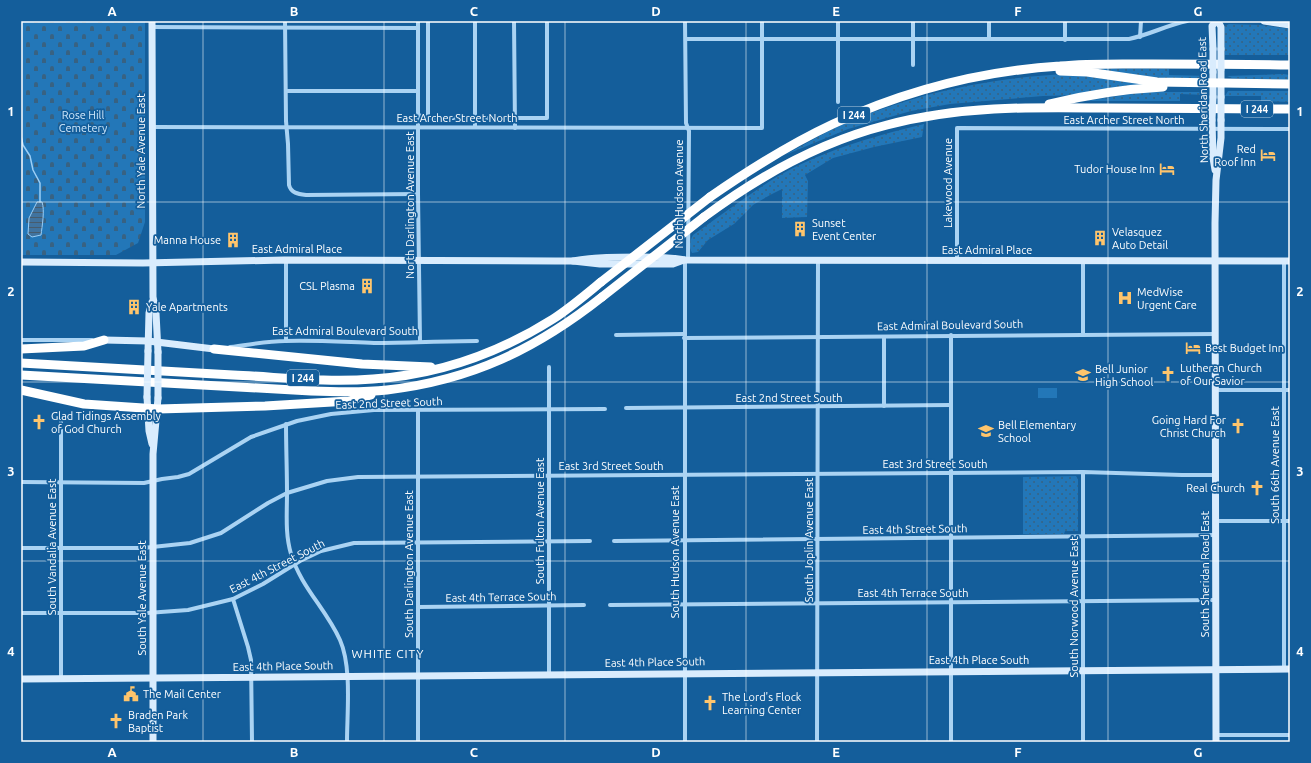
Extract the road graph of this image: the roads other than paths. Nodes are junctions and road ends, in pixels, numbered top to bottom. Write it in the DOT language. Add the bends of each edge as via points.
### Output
graph roads {
  1 [pos="286,21"];
  2 [pos="418,21"];
  3 [pos="428,21"];
  4 [pos="475,21"];
  5 [pos="514,21"];
  6 [pos="547,21"];
  7 [pos="686,21"];
  8 [pos="762,21"];
  9 [pos="838,21"];
  10 [pos="914,21"];
  11 [pos="989,21"];
  12 [pos="1065,21"];
  13 [pos="1141,21"];
  14 [pos="1187,21"];
  15 [pos="1217,21"];
  16 [pos="1264,21"];
  17 [pos="152,24"];
  18 [pos="1290,24"];
  19 [pos="286,27"];
  20 [pos="418,28"];
  21 [pos="1140,37"];
  22 [pos="686,39"];
  23 [pos="762,39"];
  24 [pos="913,39"];
  25 [pos="989,39"];
  26 [pos="838,40"];
  27 [pos="1065,40"];
  28 [pos="913,65"];
  29 [pos="1290,65"];
  30 [pos="1015,70"];
  31 [pos="1290,84"];
  32 [pos="1217,85"];
  33 [pos="1290,89"];
  34 [pos="286,91"];
  35 [pos="418,91"];
  36 [pos="838,102"];
  37 [pos="1034,107"];
  38 [pos="1290,109"];
  39 [pos="418,115"];
  40 [pos="428,118"];
  41 [pos="474,118"];
  42 [pos="515,119"];
  43 [pos="152,127"];
  44 [pos="287,127"];
  45 [pos="418,127"];
  46 [pos="474,127"];
  47 [pos="687,127"];
  48 [pos="515,128"];
  49 [pos="957,128"];
  50 [pos="1290,128"];
  51 [pos="1212,129"];
  52 [pos="1221,129"];
  53 [pos="1216,180"];
  54 [pos="418,194"];
  55 [pos="286,260"];
  56 [pos="419,260"];
  57 [pos="686,260"];
  58 [pos="818,260"];
  59 [pos="957,261"];
  60 [pos="1083,261"];
  61 [pos="1215,261"];
  62 [pos="1287,261"];
  63 [pos="21,262"];
  64 [pos="152,262"];
  65 [pos="152,281"];
  66 [pos="153,297"];
  67 [pos="1216,334"];
  68 [pos="1083,335"];
  69 [pos="616,336"];
  70 [pos="684,336"];
  71 [pos="951,336"];
  72 [pos="818,337"];
  73 [pos="884,337"];
  74 [pos="21,340"];
  75 [pos="104,340"];
  76 [pos="477,340"];
  77 [pos="286,341"];
  78 [pos="420,341"];
  79 [pos="148,342"];
  80 [pos="157,343"];
  81 [pos="21,349"];
  82 [pos="214,349"];
  83 [pos="21,363"];
  84 [pos="549,367"];
  85 [pos="443,368"];
  86 [pos="21,375"];
  87 [pos="407,387"];
  88 [pos="21,390"];
  89 [pos="1216,390"];
  90 [pos="1284,390"];
  91 [pos="1290,390"];
  92 [pos="884,406"];
  93 [pos="951,406"];
  94 [pos="818,407"];
  95 [pos="148,408"];
  96 [pos="158,408"];
  97 [pos="604,408"];
  98 [pos="626,408"];
  99 [pos="684,408"];
  100 [pos="550,409"];
  101 [pos="418,410"];
  102 [pos="61,415"];
  103 [pos="286,424"];
  104 [pos="153,454"];
  105 [pos="1084,472"];
  106 [pos="818,473"];
  107 [pos="951,473"];
  108 [pos="684,474"];
  109 [pos="549,475"];
  110 [pos="1216,475"];
  111 [pos="418,477"];
  112 [pos="153,481"];
  113 [pos="21,482"];
  114 [pos="61,483"];
  115 [pos="287,493"];
  116 [pos="1216,521"];
  117 [pos="1284,521"];
  118 [pos="1290,521"];
  119 [pos="1216,535"];
  120 [pos="1084,536"];
  121 [pos="951,538"];
  122 [pos="818,539"];
  123 [pos="684,540"];
  124 [pos="550,541"];
  125 [pos="590,541"];
  126 [pos="614,541"];
  127 [pos="418,542"];
  128 [pos="153,546"];
  129 [pos="21,548"];
  130 [pos="61,548"];
  131 [pos="295,565"];
  132 [pos="232,599"];
  133 [pos="1216,600"];
  134 [pos="1083,601"];
  135 [pos="951,602"];
  136 [pos="818,603"];
  137 [pos="684,604"];
  138 [pos="584,605"];
  139 [pos="610,605"];
  140 [pos="549,606"];
  141 [pos="418,607"];
  142 [pos="153,612"];
  143 [pos="21,613"];
  144 [pos="61,613"];
  145 [pos="1216,669"];
  146 [pos="1287,669"];
  147 [pos="1083,670"];
  148 [pos="950,671"];
  149 [pos="818,672"];
  150 [pos="685,673"];
  151 [pos="549,674"];
  152 [pos="347,676"];
  153 [pos="418,676"];
  154 [pos="252,677"];
  155 [pos="153,678"];
  156 [pos="21,679"];
  157 [pos="61,679"];
  158 [pos="1290,735"];
  159 [pos="1216,738"];
  160 [pos="153,742"];
  161 [pos="252,742"];
  162 [pos="347,742"];
  163 [pos="418,742"];
  164 [pos="685,742"];
  165 [pos="817,742"];
  166 [pos="951,742"];
  167 [pos="1083,742"];
  1 -- 19 [label="street"];
  2 -- 20 [label="street, North Darlington Avenue East"];
  3 -- 40 [label="street"];
  4 -- 41 [label="street"];
  5 -- 42 [label="street"];
  6 -- 42 [label="street, East Archer Street North" via="547,118"];
  7 -- 22 [label="street, North Hudson Avenue"];
  8 -- 23 [label="street"];
  9 -- 26 [label="street"];
  10 -- 24 [label="street"];
  11 -- 25 [label="street"];
  12 -- 27 [label="street"];
  13 -- 21 [label="street"];
  14 -- 21 [label="street"];
  15 -- 32 [label="main road, North Sheridan Road East, bridge" via="1221,26 1221,69"];
  15 -- 32 [label="main road, North Sheridan Road East, bridge" via="1212,26 1213,72"];
  16 -- 18 [label="main road"];
  17 -- 19 [label="street"];
  17 -- 43 [label="main road, North Yale Avenue East"];
  19 -- 20 [label="street"];
  19 -- 34 [label="street"];
  20 -- 35 [label="street, North Darlington Avenue East"];
  21 -- 27 [label="street"];
  22 -- 23 [label="street"];
  22 -- 47 [label="street, North Hudson Avenue"];
  23 -- 26 [label="street"];
  23 -- 47 [label="street, East Archer Street North" via="762,128"];
  24 -- 25 [label="street"];
  24 -- 26 [label="street"];
  24 -- 28 [label="street"];
  25 -- 27 [label="street"];
  26 -- 36 [label="street"];
  29 -- 30 [label="highway, I 244" via="1083,64"];
  30 -- 32 [label="highway" via="1074,71 1158,82"];
  30 -- 85 [label="highway, I 244, bridge" via="935,87 833,124 777,154 710,197 554,318 521,338"];
  31 -- 32 [label="highway"];
  32 -- 33 [label="highway"];
  32 -- 37 [label="highway" via="1141,89 1075,98"];
  32 -- 51 [label="main road, North Sheridan Road East, bridge" via="1213,97"];
  32 -- 52 [label="main road, North Sheridan Road East, bridge" via="1221,97"];
  34 -- 35 [label="street"];
  34 -- 44 [label="street"];
  35 -- 39 [label="street, North Darlington Avenue East"];
  37 -- 38 [label="highway, I 244"];
  37 -- 87 [label="highway, I 244, bridge" via="944,113 886,125 824,146 739,192 602,297 529,347 468,373"];
  39 -- 40 [label="street, East Archer Street North"];
  39 -- 45 [label="street, North Darlington Avenue East"];
  40 -- 41 [label="street, East Archer Street North"];
  41 -- 42 [label="street, East Archer Street North"];
  41 -- 46 [label="street"];
  42 -- 48 [label="street"];
  43 -- 44 [label="street, East Archer Street North"];
  43 -- 64 [label="main road, North Yale Avenue East"];
  44 -- 45 [label="street, East Archer Street North"];
  44 -- 54 [label="street" via="288,185 292,191 310,195"];
  45 -- 46 [label="street, East Archer Street North"];
  45 -- 54 [label="street, North Darlington Avenue East"];
  46 -- 48 [label="street, East Archer Street North"];
  47 -- 48 [label="street, East Archer Street North"];
  47 -- 57 [label="street, North Hudson Avenue" via="689,139"];
  49 -- 51 [label="street, East Archer Street North"];
  49 -- 59 [label="street, Lakewood Avenue"];
  50 -- 52 [label="street, East Archer Street North"];
  51 -- 52 [label="street, East Archer Street North"];
  51 -- 53 [label="main road, North Sheridan Road East"];
  52 -- 53 [label="main road, North Sheridan Road East"];
  53 -- 61 [label="main road, North Sheridan Road East"];
  54 -- 56 [label="street, North Darlington Avenue East"];
  55 -- 56 [label="main road, East Admiral Place"];
  55 -- 64 [label="main road, East Admiral Place"];
  55 -- 77 [label="street"];
  56 -- 57 [label="main road, East Admiral Place" via="573,261 600,264 673,264"];
  56 -- 78 [label="street, North Darlington Avenue East"];
  57 -- 58 [label="main road, East Admiral Place"];
  57 -- 70 [label="street, North Hudson Avenue"];
  58 -- 59 [label="main road, East Admiral Place"];
  58 -- 72 [label="street, South Joplin Avenue East"];
  59 -- 60 [label="main road, East Admiral Place"];
  60 -- 61 [label="main road, East Admiral Place"];
  60 -- 68 [label="street"];
  61 -- 62 [label="main road, East Admiral Place"];
  61 -- 67 [label="main road, South Sheridan Road East"];
  62 -- 90 [label="street, South 66th Avenue East"];
  63 -- 64 [label="main road, East Admiral Place"];
  64 -- 65 [label="main road, North Yale Avenue East"];
  65 -- 66 [label="main road, South Yale Avenue East"];
  66 -- 79 [label="main road, South Yale Avenue East" via="149,313"];
  66 -- 80 [label="main road, South Yale Avenue East"];
  67 -- 68 [label="street, East Admiral Boulevard South"];
  67 -- 89 [label="main road, South Sheridan Road East"];
  68 -- 71 [label="street, East Admiral Boulevard South"];
  69 -- 70 [label="street, East Admiral Boulevard South"];
  70 -- 72 [label="street, East Admiral Boulevard South"];
  70 -- 99 [label="street, South Hudson Avenue East"];
  71 -- 73 [label="street, East Admiral Boulevard South"];
  71 -- 93 [label="street"];
  72 -- 73 [label="street, East Admiral Boulevard South"];
  72 -- 94 [label="street, South Joplin Avenue East"];
  73 -- 92 [label="street"];
  74 -- 75 [label="street, East Admiral Boulevard South"];
  75 -- 79 [label="main road, East Admiral Boulevard South"];
  75 -- 81 [label="highway" via="84,346"];
  76 -- 78 [label="street, East Admiral Boulevard South"];
  77 -- 78 [label="street, East Admiral Boulevard South"];
  77 -- 82 [label="street, East Admiral Boulevard South"];
  79 -- 80 [label="main road, East Admiral Boulevard South"];
  79 -- 95 [label="main road, South Yale Avenue East, bridge"];
  80 -- 82 [label="main road, East Admiral Boulevard South"];
  80 -- 96 [label="main road, South Yale Avenue East, bridge"];
  82 -- 85 [label="highway" via="362,364"];
  83 -- 85 [label="highway, I 244" via="348,380 394,377"];
  84 -- 100 [label="street, South Fulton Avenue East"];
  86 -- 87 [label="highway, I 244" via="345,392"];
  87 -- 96 [label="highway" via="350,401 242,408"];
  88 -- 95 [label="highway" via="84,404"];
  89 -- 90 [label="street"];
  89 -- 110 [label="main road, South Sheridan Road East"];
  90 -- 91 [label="street"];
  90 -- 117 [label="street, South 66th Avenue East"];
  92 -- 93 [label="street, East 2nd Street South"];
  92 -- 94 [label="street, East 2nd Street South"];
  93 -- 107 [label="street"];
  94 -- 99 [label="street, East 2nd Street South"];
  94 -- 106 [label="street, South Joplin Avenue East"];
  95 -- 96 [label="highway"];
  95 -- 104 [label="main road, South Yale Avenue East"];
  96 -- 104 [label="main road, South Yale Avenue East"];
  97 -- 100 [label="street, East 2nd Street South"];
  98 -- 99 [label="street, East 2nd Street South"];
  99 -- 108 [label="street, South Hudson Avenue East"];
  100 -- 101 [label="street, East 2nd Street South"];
  100 -- 109 [label="street, South Fulton Avenue East"];
  101 -- 103 [label="street, East 2nd Street South" via="351,411"];
  101 -- 111 [label="street, South Darlington Avenue East"];
  102 -- 114 [label="street, South Vandalia Avenue East"];
  103 -- 112 [label="street, East 2nd Street South" via="251,437 189,474"];
  103 -- 115 [label="street"];
  104 -- 112 [label="main road, South Yale Avenue East"];
  105 -- 107 [label="street, East 3rd Street South"];
  105 -- 110 [label="street, East 3rd Street South"];
  105 -- 120 [label="street, South Norwood Avenue East"];
  106 -- 107 [label="street, East 3rd Street South"];
  106 -- 108 [label="street, East 3rd Street South"];
  106 -- 122 [label="street, South Joplin Avenue East"];
  107 -- 121 [label="street"];
  108 -- 109 [label="street, East 3rd Street South"];
  108 -- 123 [label="street, South Hudson Avenue East"];
  109 -- 111 [label="street, East 3rd Street South"];
  109 -- 124 [label="street, South Fulton Avenue East"];
  110 -- 116 [label="main road, South Sheridan Road East"];
  111 -- 115 [label="street, East 3rd Street South" via="342,478"];
  111 -- 127 [label="street, South Darlington Avenue East"];
  112 -- 114 [label="street, East 2nd Street South"];
  112 -- 128 [label="main road, South Yale Avenue East"];
  113 -- 114 [label="street, East 2nd Street South"];
  114 -- 130 [label="street, South Vandalia Avenue East"];
  115 -- 128 [label="street, East 3rd Street South" via="221,533 190,542"];
  115 -- 131 [label="street" via="287,531"];
  116 -- 117 [label="street"];
  116 -- 119 [label="main road, South Sheridan Road East"];
  117 -- 118 [label="street"];
  117 -- 146 [label="street, South 66th Avenue East"];
  119 -- 120 [label="street, East 4th Street South"];
  119 -- 133 [label="main road, South Sheridan Road East"];
  120 -- 121 [label="street, East 4th Street South"];
  120 -- 134 [label="street, South Norwood Avenue East"];
  121 -- 122 [label="street, East 4th Street South"];
  121 -- 135 [label="street"];
  122 -- 123 [label="street, East 4th Street South"];
  122 -- 136 [label="street, South Joplin Avenue East"];
  123 -- 126 [label="street, East 4th Street South"];
  123 -- 137 [label="street, South Hudson Avenue East"];
  124 -- 125 [label="street, East 4th Street South"];
  124 -- 127 [label="street, East 4th Street South"];
  124 -- 140 [label="street, South Fulton Avenue East"];
  127 -- 131 [label="street, East 4th Street South" via="354,543 321,551"];
  127 -- 141 [label="street, South Darlington Avenue East"];
  128 -- 130 [label="street, East 3rd Street South"];
  128 -- 142 [label="main road, South Yale Avenue East"];
  129 -- 130 [label="street, East 3rd Street South"];
  130 -- 144 [label="street, South Vandalia Avenue East"];
  131 -- 132 [label="street, East 4th Street South"];
  131 -- 152 [label="street" via="304,584 338,636 344,650"];
  132 -- 142 [label="street, East 4th Street South" via="188,610"];
  132 -- 154 [label="street" via="248,647"];
  133 -- 134 [label="street, East 4th Terrace South"];
  133 -- 145 [label="main road, South Sheridan Road East"];
  134 -- 135 [label="street, East 4th Terrace South"];
  134 -- 147 [label="street, South Norwood Avenue East"];
  135 -- 136 [label="street, East 4th Terrace South"];
  135 -- 148 [label="street"];
  136 -- 137 [label="street, East 4th Terrace South"];
  136 -- 149 [label="street, South Joplin Avenue East"];
  137 -- 139 [label="street, East 4th Terrace South"];
  137 -- 150 [label="street, South Hudson Avenue East"];
  138 -- 140 [label="street, East 4th Terrace South"];
  140 -- 141 [label="street, East 4th Terrace South"];
  140 -- 151 [label="street, South Fulton Avenue East"];
  141 -- 153 [label="street, South Darlington Avenue East"];
  142 -- 144 [label="street, East 4th Street South"];
  142 -- 155 [label="main road, South Yale Avenue East"];
  143 -- 144 [label="street, East 4th Street South"];
  144 -- 157 [label="street, South Vandalia Avenue East"];
  145 -- 146 [label="main road, East 4th Place South"];
  145 -- 147 [label="main road, East 4th Place South"];
  145 -- 159 [label="main road, South Sheridan Road East"];
  147 -- 148 [label="main road, East 4th Place South"];
  147 -- 167 [label="street, South Norwood Avenue East"];
  148 -- 149 [label="main road, East 4th Place South"];
  148 -- 166 [label="street"];
  149 -- 150 [label="main road, East 4th Place South"];
  149 -- 165 [label="street, South Joplin Avenue East"];
  150 -- 151 [label="main road, East 4th Place South"];
  150 -- 164 [label="street, South Hudson Avenue East"];
  151 -- 153 [label="main road, East 4th Place South"];
  152 -- 153 [label="main road, East 4th Place South"];
  152 -- 154 [label="main road, East 4th Place South"];
  152 -- 162 [label="street"];
  153 -- 163 [label="street, South Darlington Avenue East"];
  154 -- 155 [label="main road, East 4th Place South"];
  154 -- 161 [label="street"];
  155 -- 157 [label="main road, East 4th Place South"];
  155 -- 160 [label="main road, South Yale Avenue East"];
  156 -- 157 [label="main road, East 4th Place South"];
  158 -- 159 [label="street"];
}
